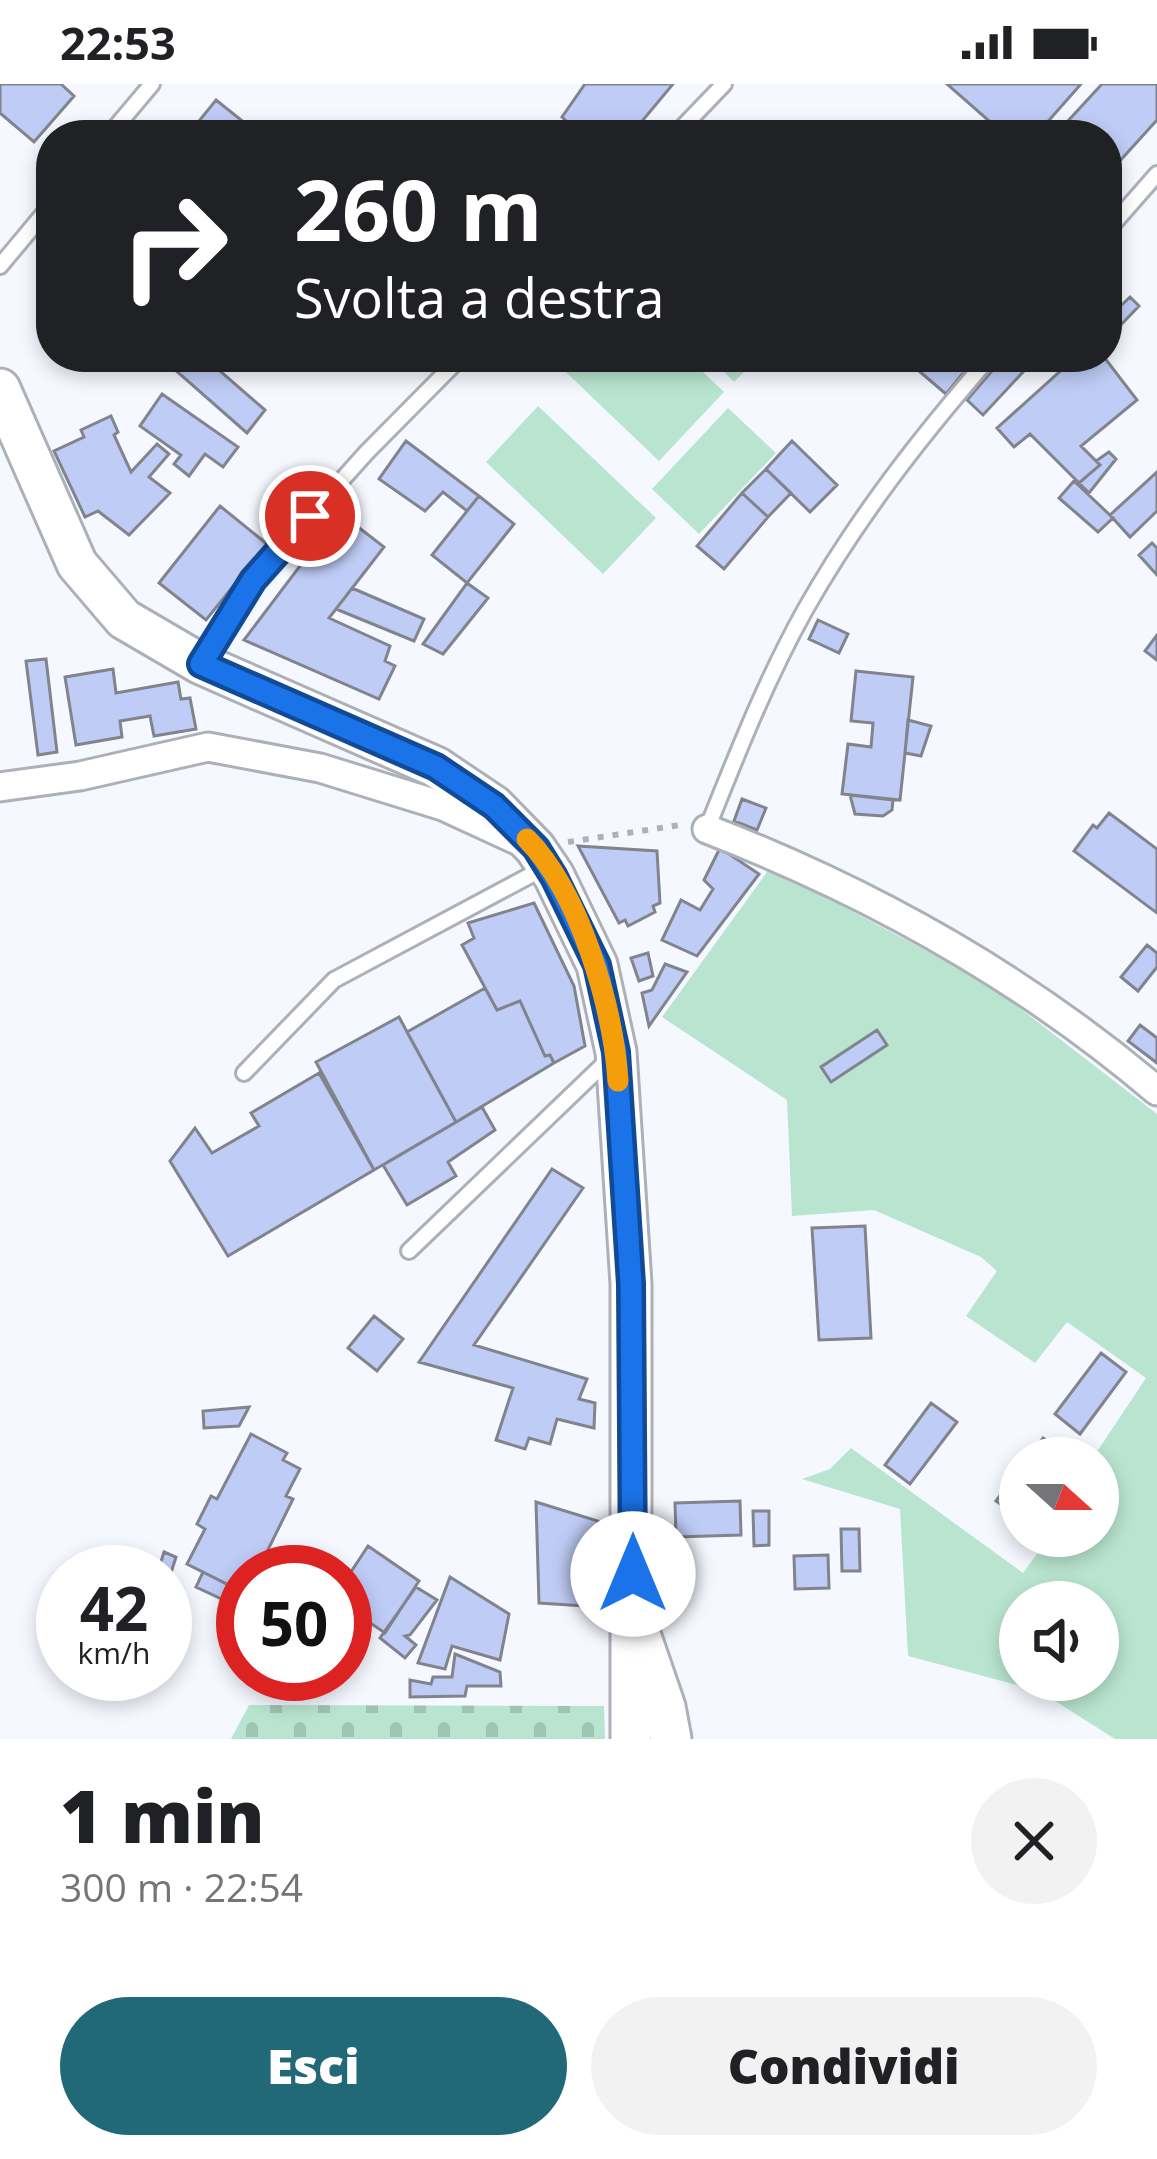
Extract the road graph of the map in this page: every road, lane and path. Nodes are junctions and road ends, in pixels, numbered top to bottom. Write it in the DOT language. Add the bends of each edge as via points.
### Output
graph roads {
  1 [pos="152,84"];
  2 [pos="724,84"];
  3 [pos="122,120"];
  4 [pos="689,120"];
  5 [pos="1157,174"];
  6 [pos="1122,214"];
  7 [pos="36,223"];
  8 [pos="0,266"];
  9 [pos="446,372"];
  10 [pos="977,372"];
  11 [pos="0,389"];
  12 [pos="201,664"];
  13 [pos="0,787"];
  14 [pos="707,829"];
  15 [pos="541,857"];
  16 [pos="616,1052"];
  17 [pos="244,1073"];
  18 [pos="1157,1091"];
  19 [pos="410,1251"];
  20 [pos="633,1615"];
  21 [pos="631,1739"];
  22 [pos="671,1739"];
  1 -- 3 [label="lane"];
  2 -- 4 [label="lane"];
  5 -- 6 [label="lane"];
  7 -- 8 [label="lane"];
  9 -- 12 [label="lane" via="253,580"];
  10 -- 14 [label="lane" via="865,513 805,610"];
  11 -- 12 [label="main road" via="76,564 124,619"];
  12 -- 15 [label="main road" via="436,767 494,806"];
  13 -- 15 [label="street" via="208,747 320,768 443,806"];
  14 -- 15 [label="path" via="657,827"];
  14 -- 18 [label="street" via="770,853 980,962 1066,1017"];
  15 -- 16 [label="main road" via="597,965"];
  15 -- 17 [label="lane" via="334,980"];
  16 -- 19 [label="lane"];
  16 -- 20 [label="main road" via="631,1284"];
  20 -- 21 [label="main road"];
  20 -- 22 [label="main road"];
}
